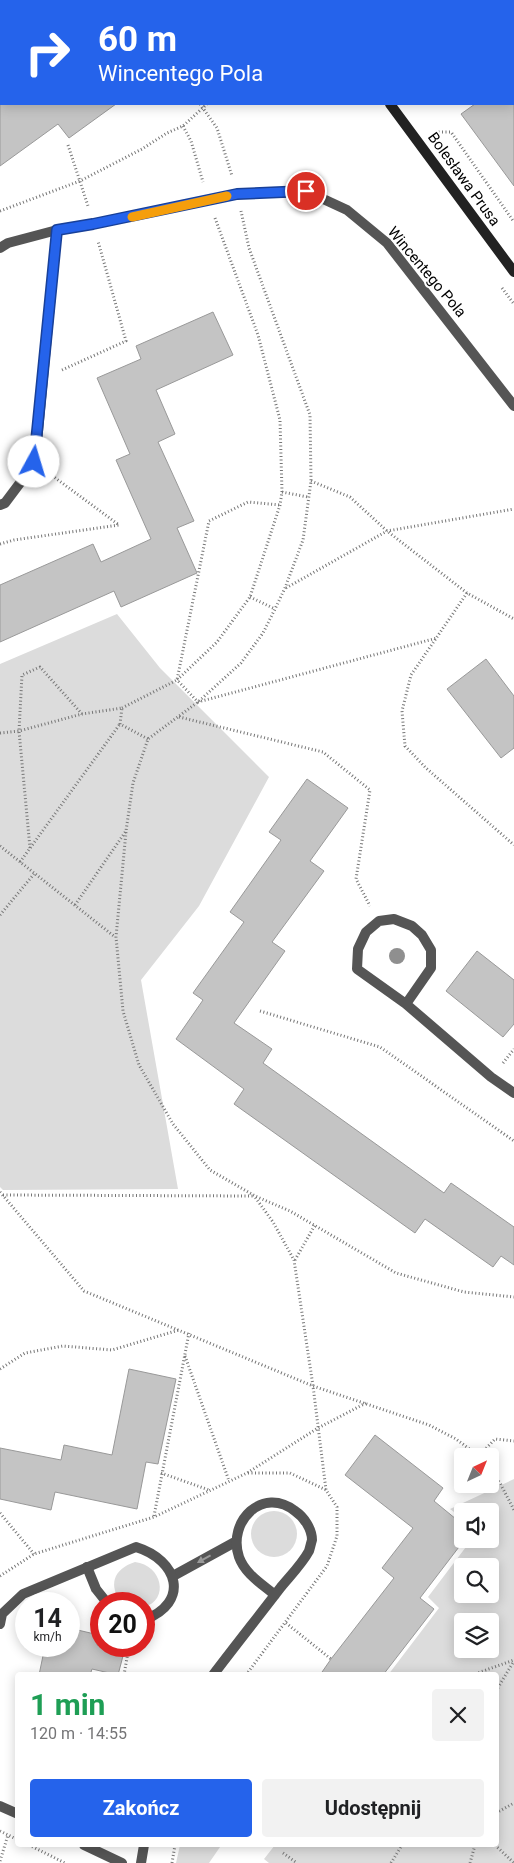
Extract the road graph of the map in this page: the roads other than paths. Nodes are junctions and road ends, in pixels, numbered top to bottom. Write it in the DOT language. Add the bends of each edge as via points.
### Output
graph roads {
  1 [pos="391,105"];
  2 [pos="57,230"];
  3 [pos="0,248"];
  4 [pos="514,272"];
  5 [pos="514,406"];
  6 [pos="0,505"];
  7 [pos="406,1004"];
  8 [pos="514,1093"];
  9 [pos="235,1542"];
  10 [pos="87,1567"];
  11 [pos="173,1576"];
  12 [pos="98,1592"];
  13 [pos="275,1595"];
  14 [pos="155,1616"];
  15 [pos="0,1624"];
  16 [pos="215,1672"];
  17 [pos="0,1806"];
  18 [pos="15,1813"];
  19 [pos="88,1847"];
  20 [pos="144,1847"];
  21 [pos="122,1863"];
  22 [pos="141,1863"];
  1 -- 4 [label="street, Bolesława Prusa"];
  2 -- 3 [label="street, Wincentego Pola"];
  2 -- 5 [label="street, Wincentego Pola" via="237,194 306,191 347,210 387,243"];
  2 -- 6 [label="street" via="34,462 5,503"];
  7 -- 7 [label="street" via="357,969 358,949 366,932 379,921 394,919 412,926 422,934 431,950 431,968"];
  7 -- 8 [label="street"];
  9 -- 11 [label="street, one-way"];
  9 -- 13 [label="street" via="239,1558 253,1578"];
  9 -- 13 [label="street" via="245,1517 256,1506 270,1502 295,1511 307,1523 312,1538 310,1550"];
  10 -- 11 [label="street" via="136,1547 149,1551 164,1563"];
  10 -- 12 [label="street"];
  10 -- 15 [label="street" via="23,1594 2,1614"];
  11 -- 14 [label="street" via="175,1590 164,1609"];
  13 -- 16 [label="street"];
  17 -- 18 [label="street"];
  19 -- 21 [label="street"];
  20 -- 22 [label="street"];
}
